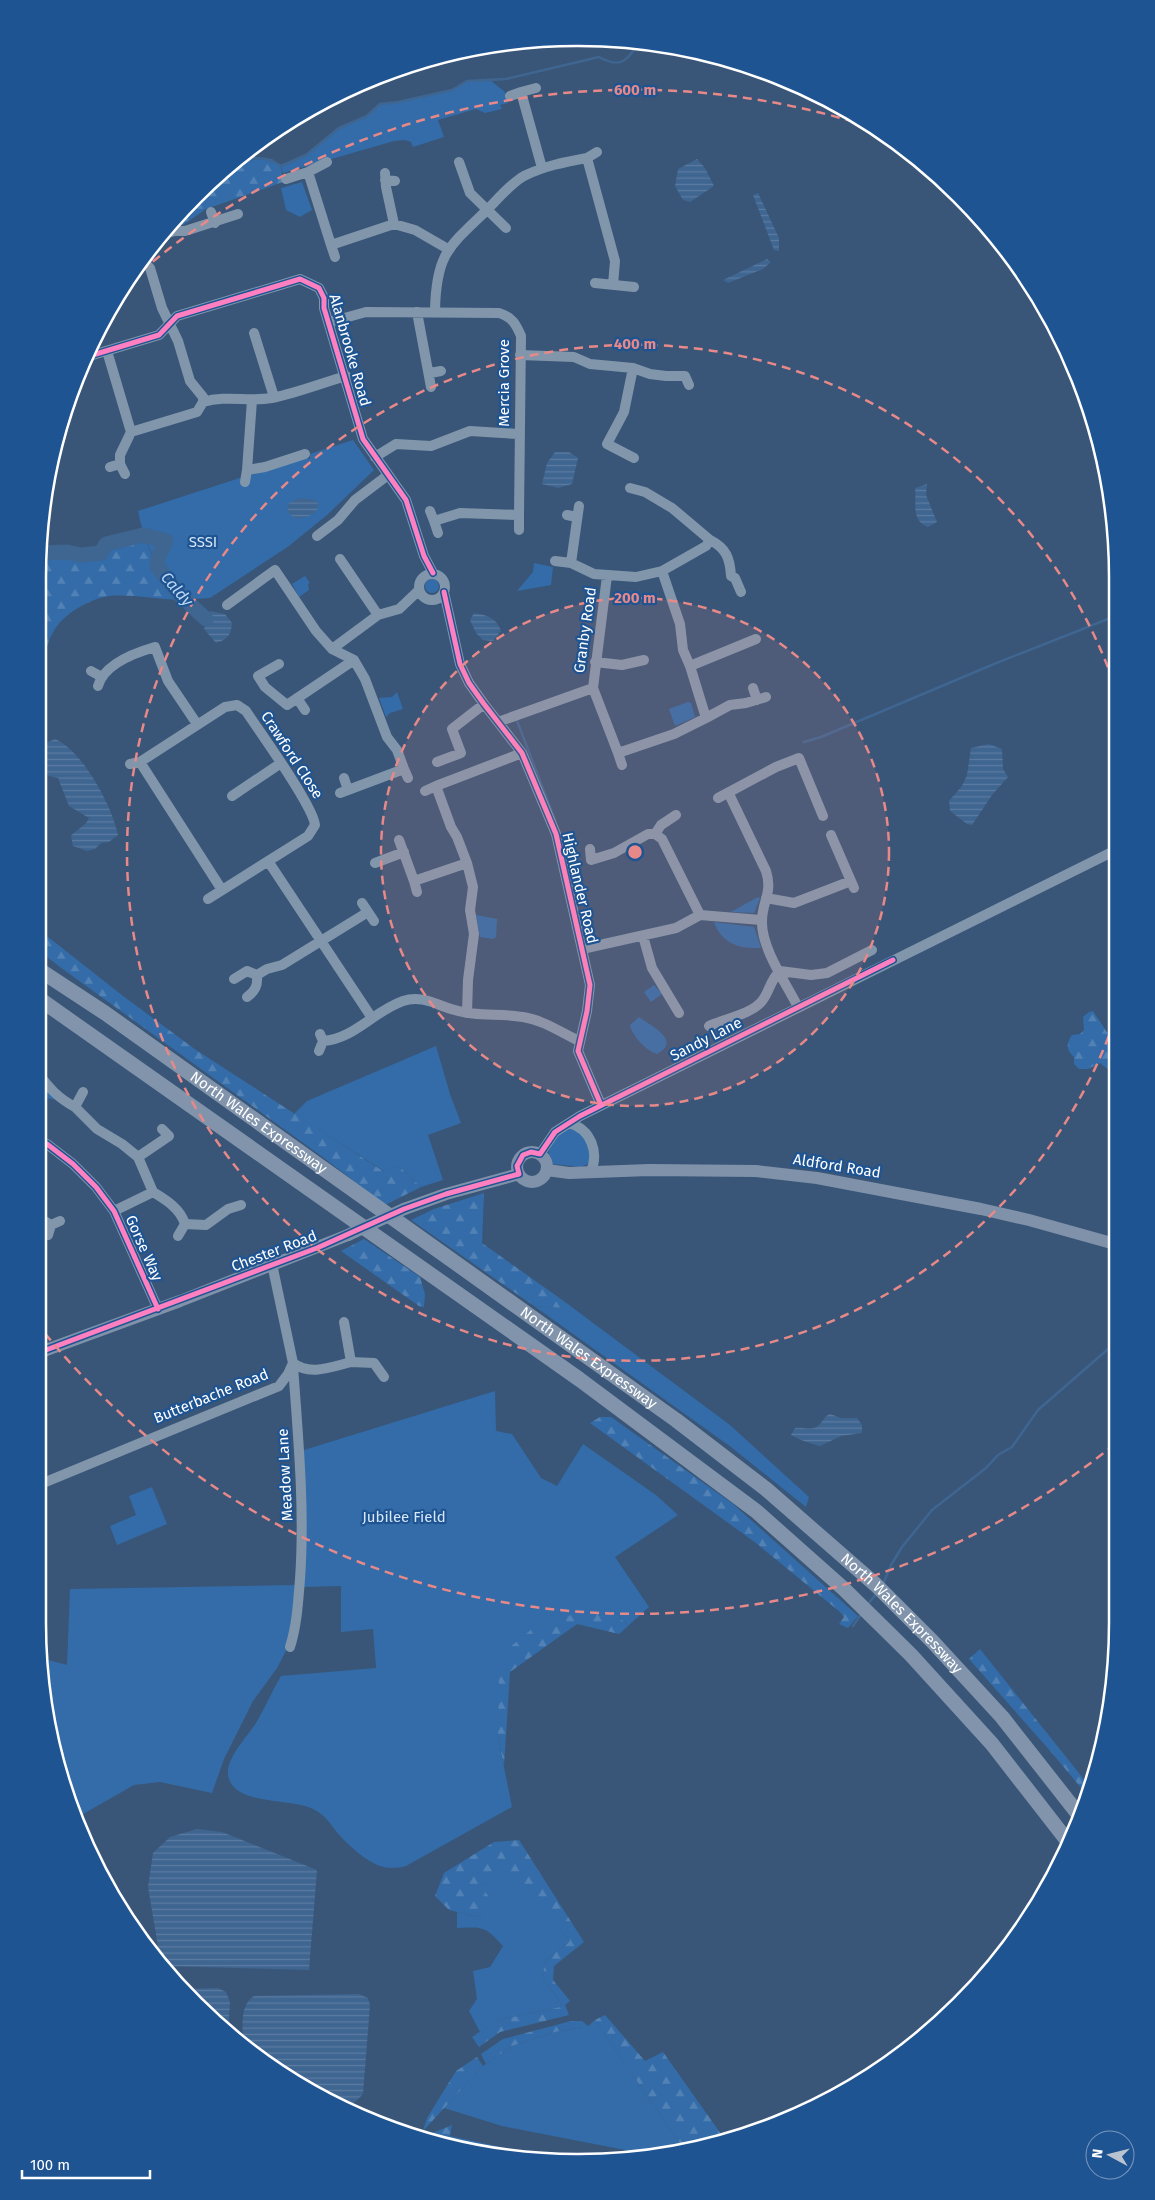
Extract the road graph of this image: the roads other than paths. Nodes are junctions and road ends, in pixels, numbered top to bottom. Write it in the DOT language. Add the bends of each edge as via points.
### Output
graph roads {
  1 [pos="536,88"];
  2 [pos="521,92"];
  3 [pos="510,96"];
  4 [pos="597,152"];
  5 [pos="587,158"];
  6 [pos="327,162"];
  7 [pos="459,162"];
  8 [pos="542,168"];
  9 [pos="308,172"];
  10 [pos="389,178"];
  11 [pos="286,179"];
  12 [pos="487,209"];
  13 [pos="211,212"];
  14 [pos="238,214"];
  15 [pos="215,223"];
  16 [pos="394,224"];
  17 [pos="506,228"];
  18 [pos="175,231"];
  19 [pos="331,245"];
  20 [pos="448,249"];
  21 [pos="335,257"];
  22 [pos="148,266"];
  23 [pos="596,283"];
  24 [pos="613,285"];
  25 [pos="634,287"];
  26 [pos="416,312"];
  27 [pos="435,312"];
  28 [pos="330,322"];
  29 [pos="169,326"];
  30 [pos="254,333"];
  31 [pos="106,351"];
  32 [pos="96,354"];
  33 [pos="520,355"];
  34 [pos="633,368"];
  35 [pos="440,370"];
  36 [pos="430,373"];
  37 [pos="346,376"];
  38 [pos="685,376"];
  39 [pos="431,387"];
  40 [pos="274,398"];
  41 [pos="252,400"];
  42 [pos="203,402"];
  43 [pos="132,432"];
  44 [pos="518,434"];
  45 [pos="305,454"];
  46 [pos="375,457"];
  47 [pos="634,458"];
  48 [pos="247,470"];
  49 [pos="125,474"];
  50 [pos="388,475"];
  51 [pos="245,482"];
  52 [pos="630,488"];
  53 [pos="579,506"];
  54 [pos="430,511"];
  55 [pos="519,515"];
  56 [pos="434,521"];
  57 [pos="519,530"];
  58 [pos="438,533"];
  59 [pos="317,536"];
  60 [pos="710,540"];
  61 [pos="339,559"];
  62 [pos="555,561"];
  63 [pos="571,563"];
  64 [pos="662,571"];
  65 [pos="429,575"];
  66 [pos="607,576"];
  67 [pos="418,592"];
  68 [pos="740,592"];
  69 [pos="442,595"];
  70 [pos="227,606"];
  71 [pos="378,615"];
  72 [pos="756,639"];
  73 [pos="332,649"];
  74 [pos="354,660"];
  75 [pos="639,660"];
  76 [pos="595,662"];
  77 [pos="279,664"];
  78 [pos="690,666"];
  79 [pos="96,678"];
  80 [pos="593,688"];
  81 [pos="754,688"];
  82 [pos="297,698"];
  83 [pos="484,704"];
  84 [pos="305,710"];
  85 [pos="706,718"];
  86 [pos="498,722"];
  87 [pos="197,724"];
  88 [pos="522,752"];
  89 [pos="618,753"];
  90 [pos="438,762"];
  91 [pos="281,764"];
  92 [pos="622,765"];
  93 [pos="344,778"];
  94 [pos="436,786"];
  95 [pos="425,791"];
  96 [pos="729,794"];
  97 [pos="232,796"];
  98 [pos="718,798"];
  99 [pos="676,815"];
  100 [pos="823,816"];
  101 [pos="655,834"];
  102 [pos="831,835"];
  103 [pos="399,840"];
  104 [pos="590,849"];
  105 [pos="404,852"];
  106 [pos="1109,853"];
  107 [pos="268,861"];
  108 [pos="375,863"];
  109 [pos="467,863"];
  110 [pos="414,881"];
  111 [pos="222,890"];
  112 [pos="417,892"];
  113 [pos="766,898"];
  114 [pos="208,900"];
  115 [pos="700,916"];
  116 [pos="762,920"];
  117 [pos="374,921"];
  118 [pos="643,936"];
  119 [pos="322,940"];
  120 [pos="582,949"];
  121 [pos="872,950"];
  122 [pos="46,964"];
  123 [pos="780,971"];
  124 [pos="46,974"];
  125 [pos="257,975"];
  126 [pos="234,978"];
  127 [pos="247,997"];
  128 [pos="46,1004"];
  129 [pos="798,1007"];
  130 [pos="467,1012"];
  131 [pos="105,1013"];
  132 [pos="679,1013"];
  133 [pos="372,1018"];
  134 [pos="710,1026"];
  135 [pos="579,1041"];
  136 [pos="320,1042"];
  137 [pos="46,1084"];
  138 [pos="83,1092"];
  139 [pos="601,1105"];
  140 [pos="75,1107"];
  141 [pos="569,1123"];
  142 [pos="169,1134"];
  143 [pos="46,1144"];
  144 [pos="540,1154"];
  145 [pos="138,1157"];
  146 [pos="548,1170"];
  147 [pos="590,1173"];
  148 [pos="519,1174"];
  149 [pos="153,1192"];
  150 [pos="241,1205"];
  151 [pos="114,1211"];
  152 [pos="46,1220"];
  153 [pos="185,1224"];
  154 [pos="48,1235"];
  155 [pos="178,1236"];
  156 [pos="1109,1242"];
  157 [pos="272,1264"];
  158 [pos="158,1309"];
  159 [pos="344,1322"];
  160 [pos="46,1350"];
  161 [pos="351,1362"];
  162 [pos="293,1363"];
  163 [pos="384,1377"];
  164 [pos="46,1482"];
  165 [pos="290,1647"];
  166 [pos="1074,1810"];
  167 [pos="1064,1836"];
  1 -- 2 [label="street"];
  2 -- 3 [label="street"];
  2 -- 8 [label="street"];
  4 -- 5 [label="street"];
  5 -- 8 [label="street"];
  5 -- 24 [label="street" via="615,261"];
  6 -- 9 [label="street"];
  7 -- 12 [label="street" via="476,201"];
  8 -- 12 [label="street" via="522,177"];
  9 -- 11 [label="street"];
  9 -- 19 [label="street" via="320,228"];
  10 -- 16 [label="street" via="388,203"];
  12 -- 17 [label="street"];
  12 -- 20 [label="street"];
  13 -- 15 [label="street"];
  14 -- 15 [label="street"];
  15 -- 18 [label="street"];
  16 -- 19 [label="street"];
  16 -- 20 [label="street" via="415,230"];
  19 -- 21 [label="street"];
  20 -- 27 [label="street" via="437,276"];
  22 -- 29 [label="street"];
  23 -- 24 [label="street"];
  24 -- 25 [label="street"];
  26 -- 27 [label="street, Mercia Grove"];
  26 -- 28 [label="street, Mercia Grove" via="366,312"];
  26 -- 36 [label="street"];
  27 -- 33 [label="street, Mercia Grove" via="499,313 507,316 516,324 521,336"];
  28 -- 29 [label="street, Alanbrooke Road" via="319,288 300,279 177,316"];
  28 -- 37 [label="street, Alanbrooke Road"];
  29 -- 31 [label="street, Alanbrooke Road" via="159,335"];
  29 -- 42 [label="street" via="178,341 190,381 203,397"];
  30 -- 40 [label="street"];
  31 -- 32 [label="street, Alanbrooke Road"];
  31 -- 43 [label="street"];
  33 -- 34 [label="street" via="574,358 595,365"];
  33 -- 44 [label="street, Mercia Grove"];
  34 -- 38 [label="street" via="650,374"];
  34 -- 47 [label="street" via="624,412 603,442"];
  35 -- 36 [label="street"];
  36 -- 39 [label="street"];
  37 -- 40 [label="street"];
  37 -- 46 [label="street, Alanbrooke Road" via="363,439"];
  40 -- 41 [label="street"];
  41 -- 42 [label="street" via="219,397"];
  41 -- 48 [label="street"];
  42 -- 43 [label="street" via="197,412"];
  43 -- 49 [label="street" via="115,465"];
  44 -- 46 [label="street" via="470,431 431,446 396,444"];
  44 -- 55 [label="street, Mercia Grove"];
  45 -- 48 [label="street"];
  46 -- 50 [label="street, Alanbrooke Road"];
  48 -- 51 [label="street"];
  50 -- 59 [label="street" via="355,500 338,520"];
  50 -- 65 [label="street, Alanbrooke Road" via="406,500"];
  52 -- 60 [label="street" via="645,492 672,508"];
  53 -- 63 [label="street" via="572,516"];
  54 -- 56 [label="street"];
  55 -- 56 [label="street" via="460,513"];
  55 -- 57 [label="street, Mercia Grove"];
  56 -- 58 [label="street"];
  60 -- 64 [label="street, Granby Road" via="706,546"];
  60 -- 68 [label="street" via="724,550 730,561 731,576 735,578"];
  61 -- 71 [label="street"];
  62 -- 63 [label="street, Granby Road"];
  63 -- 66 [label="street, Granby Road" via="594,574"];
  64 -- 66 [label="street, Granby Road" via="636,577"];
  64 -- 78 [label="street"];
  65 -- 67 [label="street" via="420,582"];
  65 -- 69 [label="street" via="443,580"];
  66 -- 76 [label="street, Granby Road"];
  67 -- 69 [label="street" via="428,599"];
  67 -- 71 [label="street" via="399,609"];
  69 -- 83 [label="street, Highlander Road" via="460,664"];
  70 -- 73 [label="street" via="275,570 287,580 316,631"];
  71 -- 73 [label="street"];
  72 -- 78 [label="street"];
  73 -- 74 [label="street"];
  74 -- 82 [label="street"];
  74 -- 93 [label="street" via="406,773 344,791"];
  75 -- 76 [label="street" via="622,665"];
  76 -- 80 [label="street, Granby Road"];
  77 -- 82 [label="street" via="258,676 264,687 287,705"];
  78 -- 85 [label="street"];
  79 -- 87 [label="street" via="127,657 156,644 168,681"];
  80 -- 86 [label="street"];
  80 -- 89 [label="street"];
  81 -- 85 [label="street" via="762,698 730,706"];
  82 -- 84 [label="street"];
  83 -- 86 [label="street, Highlander Road"];
  83 -- 90 [label="street" via="452,729 461,753"];
  85 -- 89 [label="street" via="674,734"];
  86 -- 88 [label="street, Highlander Road"];
  87 -- 91 [label="street, Crawford Close" via="225,707 237,705 246,711"];
  87 -- 111 [label="street, Crawford Close" via="135,763"];
  88 -- 94 [label="street"];
  88 -- 120 [label="street, Highlander Road" via="556,834"];
  89 -- 92 [label="street"];
  91 -- 97 [label="street"];
  91 -- 107 [label="street, Crawford Close" via="315,825 308,836"];
  94 -- 95 [label="street"];
  94 -- 109 [label="street"];
  96 -- 98 [label="street"];
  96 -- 100 [label="street" via="798,754"];
  96 -- 113 [label="street" via="766,871 770,883"];
  99 -- 101 [label="street" via="661,825"];
  101 -- 104 [label="street" via="648,834 592,864"];
  101 -- 115 [label="street" via="662,840"];
  102 -- 113 [label="street" via="853,885 794,903"];
  103 -- 105 [label="street"];
  105 -- 108 [label="street"];
  105 -- 110 [label="street"];
  106 -- 129 [label="street, Sandy Lane"];
  107 -- 111 [label="street, Crawford Close"];
  107 -- 119 [label="street"];
  109 -- 110 [label="street"];
  109 -- 130 [label="street" via="473,887 470,910 474,934"];
  110 -- 112 [label="street"];
  111 -- 114 [label="street, Crawford Close"];
  113 -- 116 [label="street"];
  115 -- 116 [label="street"];
  115 -- 118 [label="street" via="676,928"];
  116 -- 123 [label="street" via="763,936"];
  117 -- 119 [label="street" via="365,907"];
  118 -- 120 [label="street"];
  118 -- 132 [label="street" via="652,968"];
  119 -- 125 [label="street" via="282,965"];
  119 -- 133 [label="street"];
  120 -- 135 [label="street, Highlander Road" via="590,984"];
  121 -- 123 [label="street" via="827,972 811,975"];
  122 -- 131 [label="highway"];
  123 -- 129 [label="street"];
  123 -- 134 [label="street" via="757,1005"];
  124 -- 131 [label="highway, North Wales Expressway"];
  125 -- 126 [label="street" via="247,971"];
  125 -- 127 [label="street" via="258,983"];
  128 -- 167 [label="highway, North Wales Expressway" via="579,1379 756,1511 911,1655 992,1744"];
  129 -- 139 [label="street, Sandy Lane"];
  130 -- 133 [label="street" via="413,998"];
  130 -- 135 [label="street" via="524,1017"];
  131 -- 166 [label="highway, North Wales Expressway" via="676,1420 766,1490 876,1585 932,1641 1002,1718"];
  133 -- 136 [label="street" via="343,1038"];
  135 -- 139 [label="street, Highlander Road" via="578,1051"];
  137 -- 140 [label="street" via="62,1101"];
  138 -- 140 [label="street"];
  139 -- 141 [label="street, Sandy Lane"];
  140 -- 145 [label="street" via="97,1129"];
  141 -- 144 [label="street, Sandy Lane" via="555,1132"];
  141 -- 147 [label="street" via="582,1128 590,1139 595,1158"];
  142 -- 145 [label="street"];
  143 -- 151 [label="street, Gorse Way" via="73,1164"];
  144 -- 146 [label="main road" via="546,1159"];
  144 -- 148 [label="main road" via="527,1153 520,1158"];
  145 -- 149 [label="street"];
  146 -- 147 [label="main road, Aldford Road"];
  146 -- 148 [label="main road" via="541,1180 534,1183 526,1182"];
  147 -- 156 [label="main road, Aldford Road" via="756,1171 817,1178 981,1209"];
  148 -- 157 [label="main road, Chester Road, bridge" via="404,1209"];
  149 -- 151 [label="street"];
  149 -- 153 [label="street" via="167,1200"];
  150 -- 153 [label="street" via="228,1204 206,1225"];
  151 -- 158 [label="street, Gorse Way"];
  152 -- 154 [label="street" via="56,1223"];
  153 -- 155 [label="street"];
  157 -- 158 [label="main road, Chester Road"];
  157 -- 162 [label="street"];
  158 -- 160 [label="main road, Chester Road"];
  159 -- 161 [label="street"];
  161 -- 162 [label="street" via="313,1371 301,1369"];
  161 -- 163 [label="street" via="374,1363"];
  162 -- 164 [label="street, Butterbache Road" via="279,1386"];
  162 -- 165 [label="street, Meadow Lane" via="302,1540 296,1629"];
}
